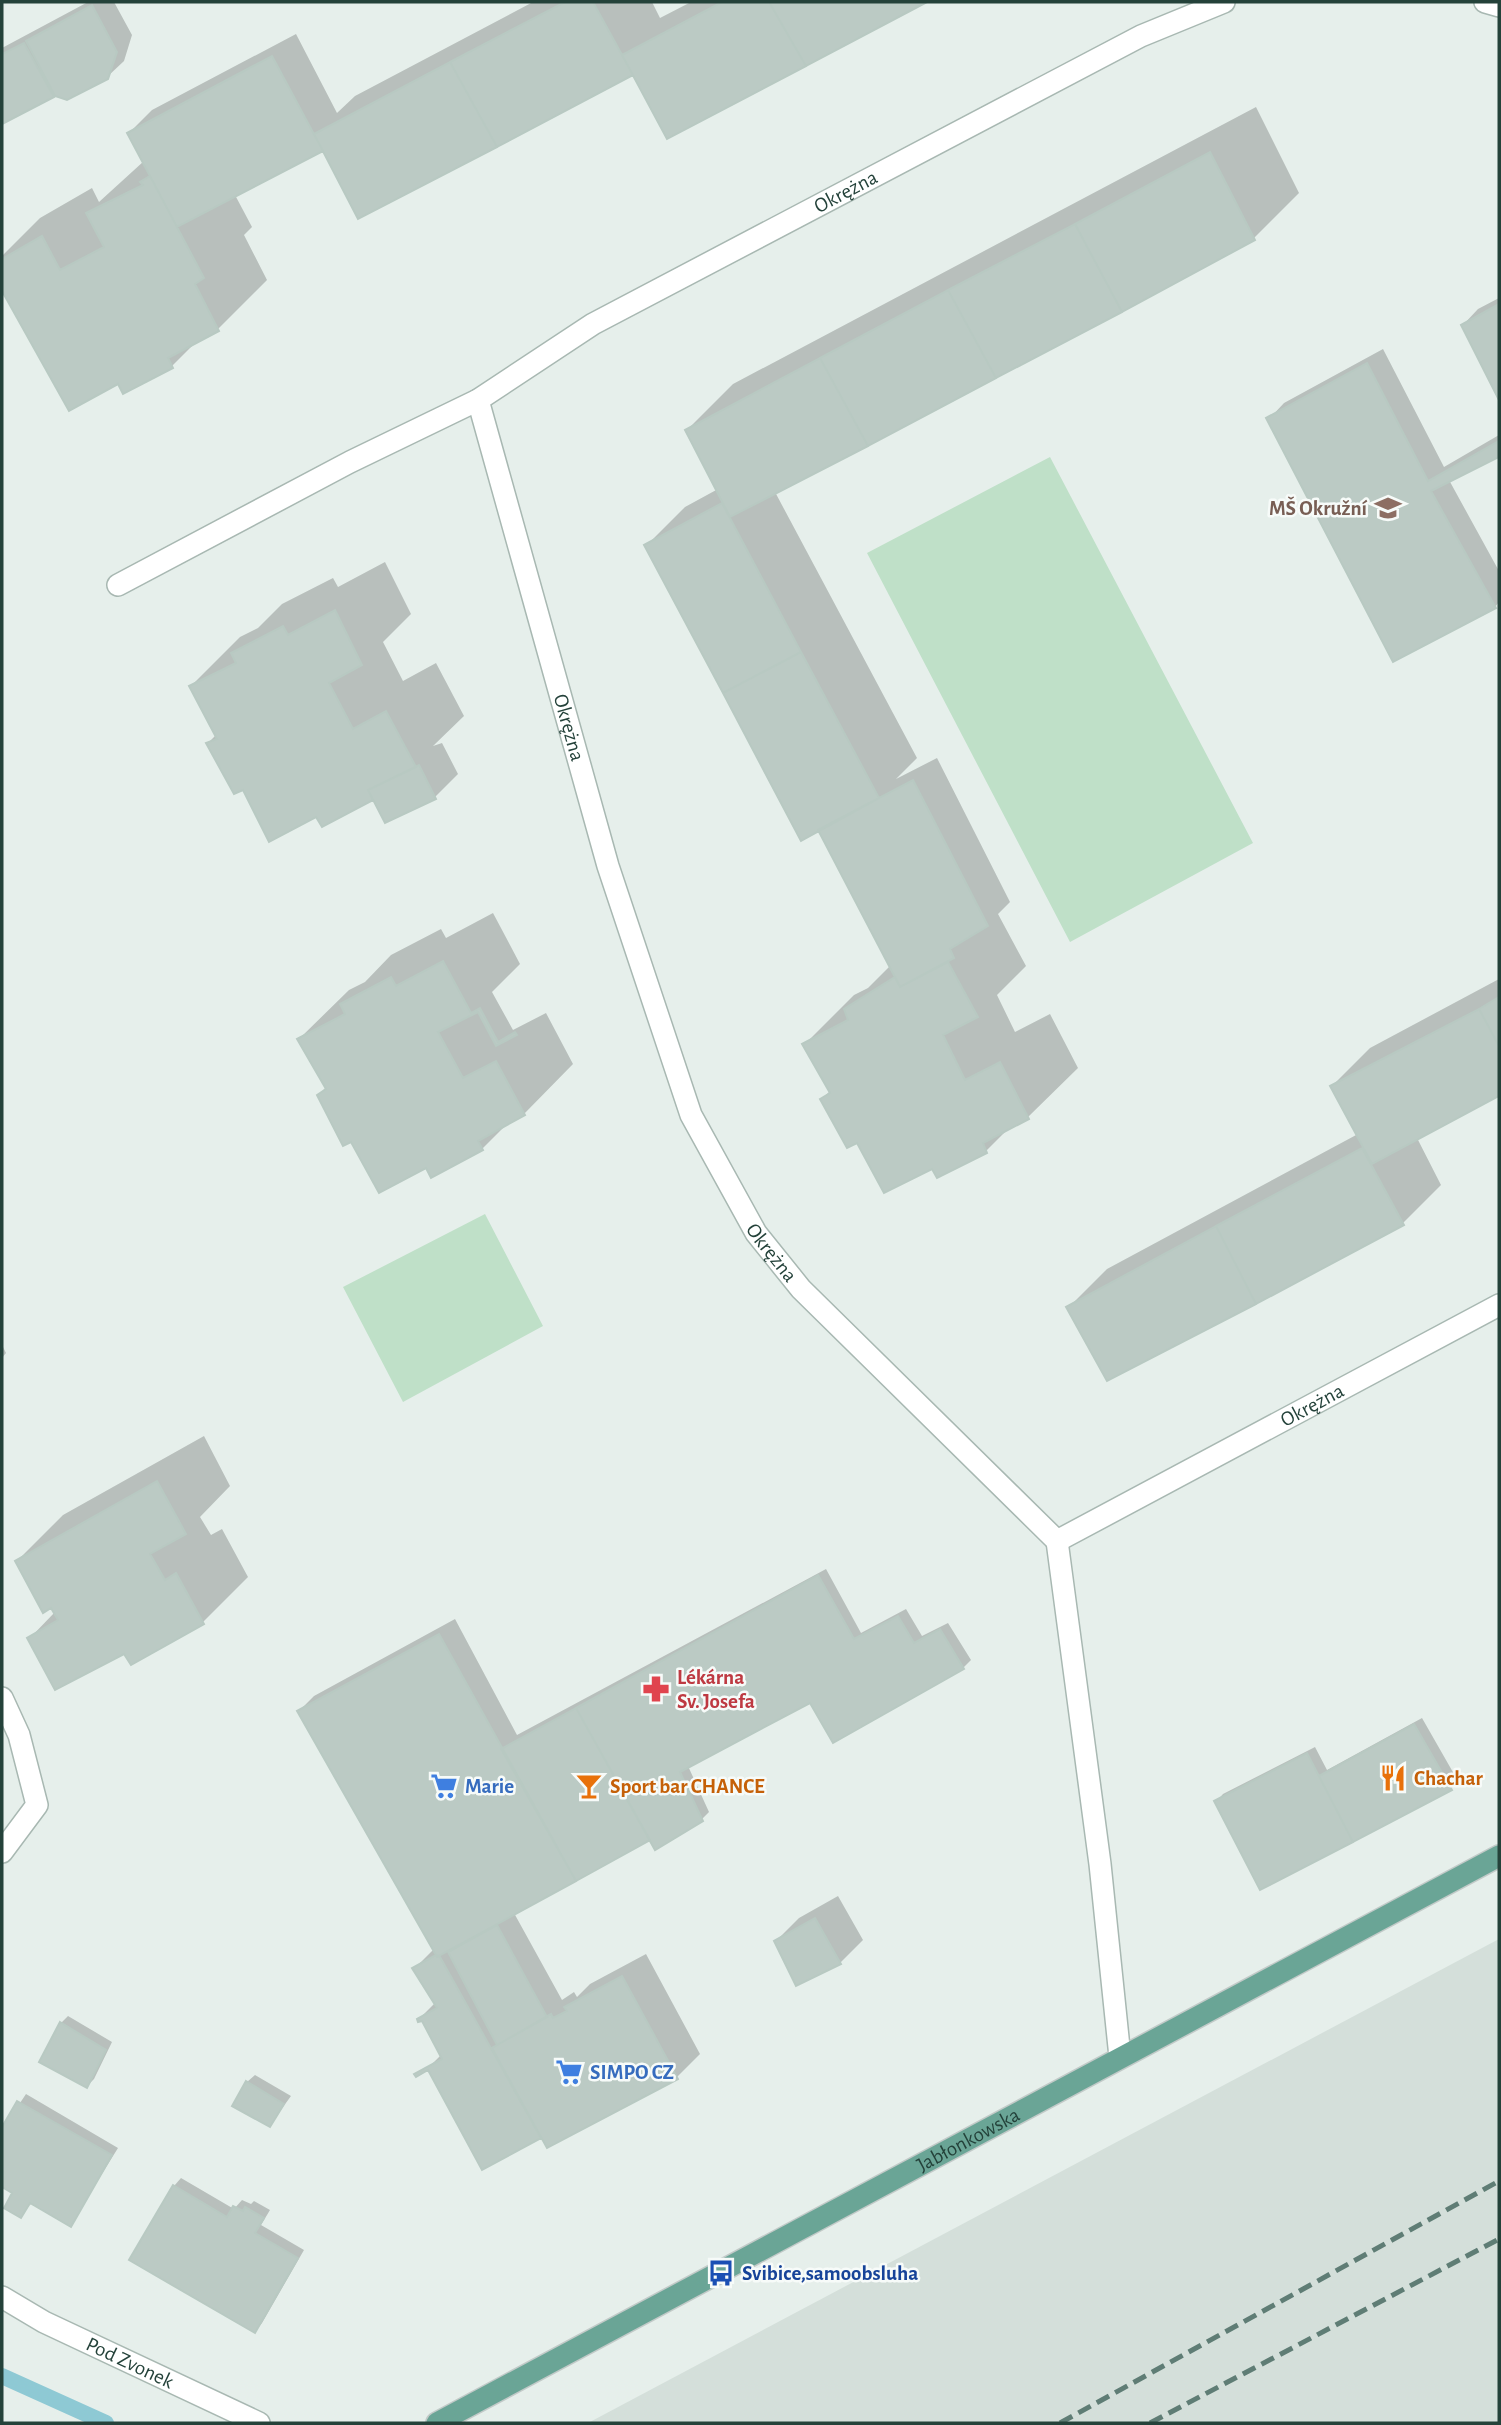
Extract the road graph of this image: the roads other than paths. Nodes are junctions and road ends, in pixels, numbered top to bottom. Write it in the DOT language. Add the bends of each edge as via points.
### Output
graph roads {
  1 [pos="1224,2"];
  2 [pos="1485,2"];
  3 [pos="1499,6"];
  4 [pos="478,400"];
  5 [pos="118,585"];
  6 [pos="1499,1305"];
  7 [pos="1057,1541"];
  8 [pos="2,1698"];
  9 [pos="2,1852"];
  10 [pos="1499,1856"];
  11 [pos="1120,2057"];
  12 [pos="2,2297"];
  13 [pos="259,2423"];
  14 [pos="437,2423"];
  1 -- 4 [label="street, Okrężna" via="1141,36 593,324"];
  2 -- 3 [label="street"];
  4 -- 5 [label="street, Okrężna"];
  4 -- 7 [label="street, Okrężna" via="608,866 691,1115 756,1233 801,1289"];
  6 -- 7 [label="street, Okrężna"];
  7 -- 11 [label="street" via="1100,1864"];
  8 -- 9 [label="street" via="19,1735 37,1805"];
  10 -- 11 [label="main road, Jabłonkowska"];
  11 -- 14 [label="main road, Jabłonkowska"];
  12 -- 13 [label="street, Pod Zvonek" via="44,2322"];
}
